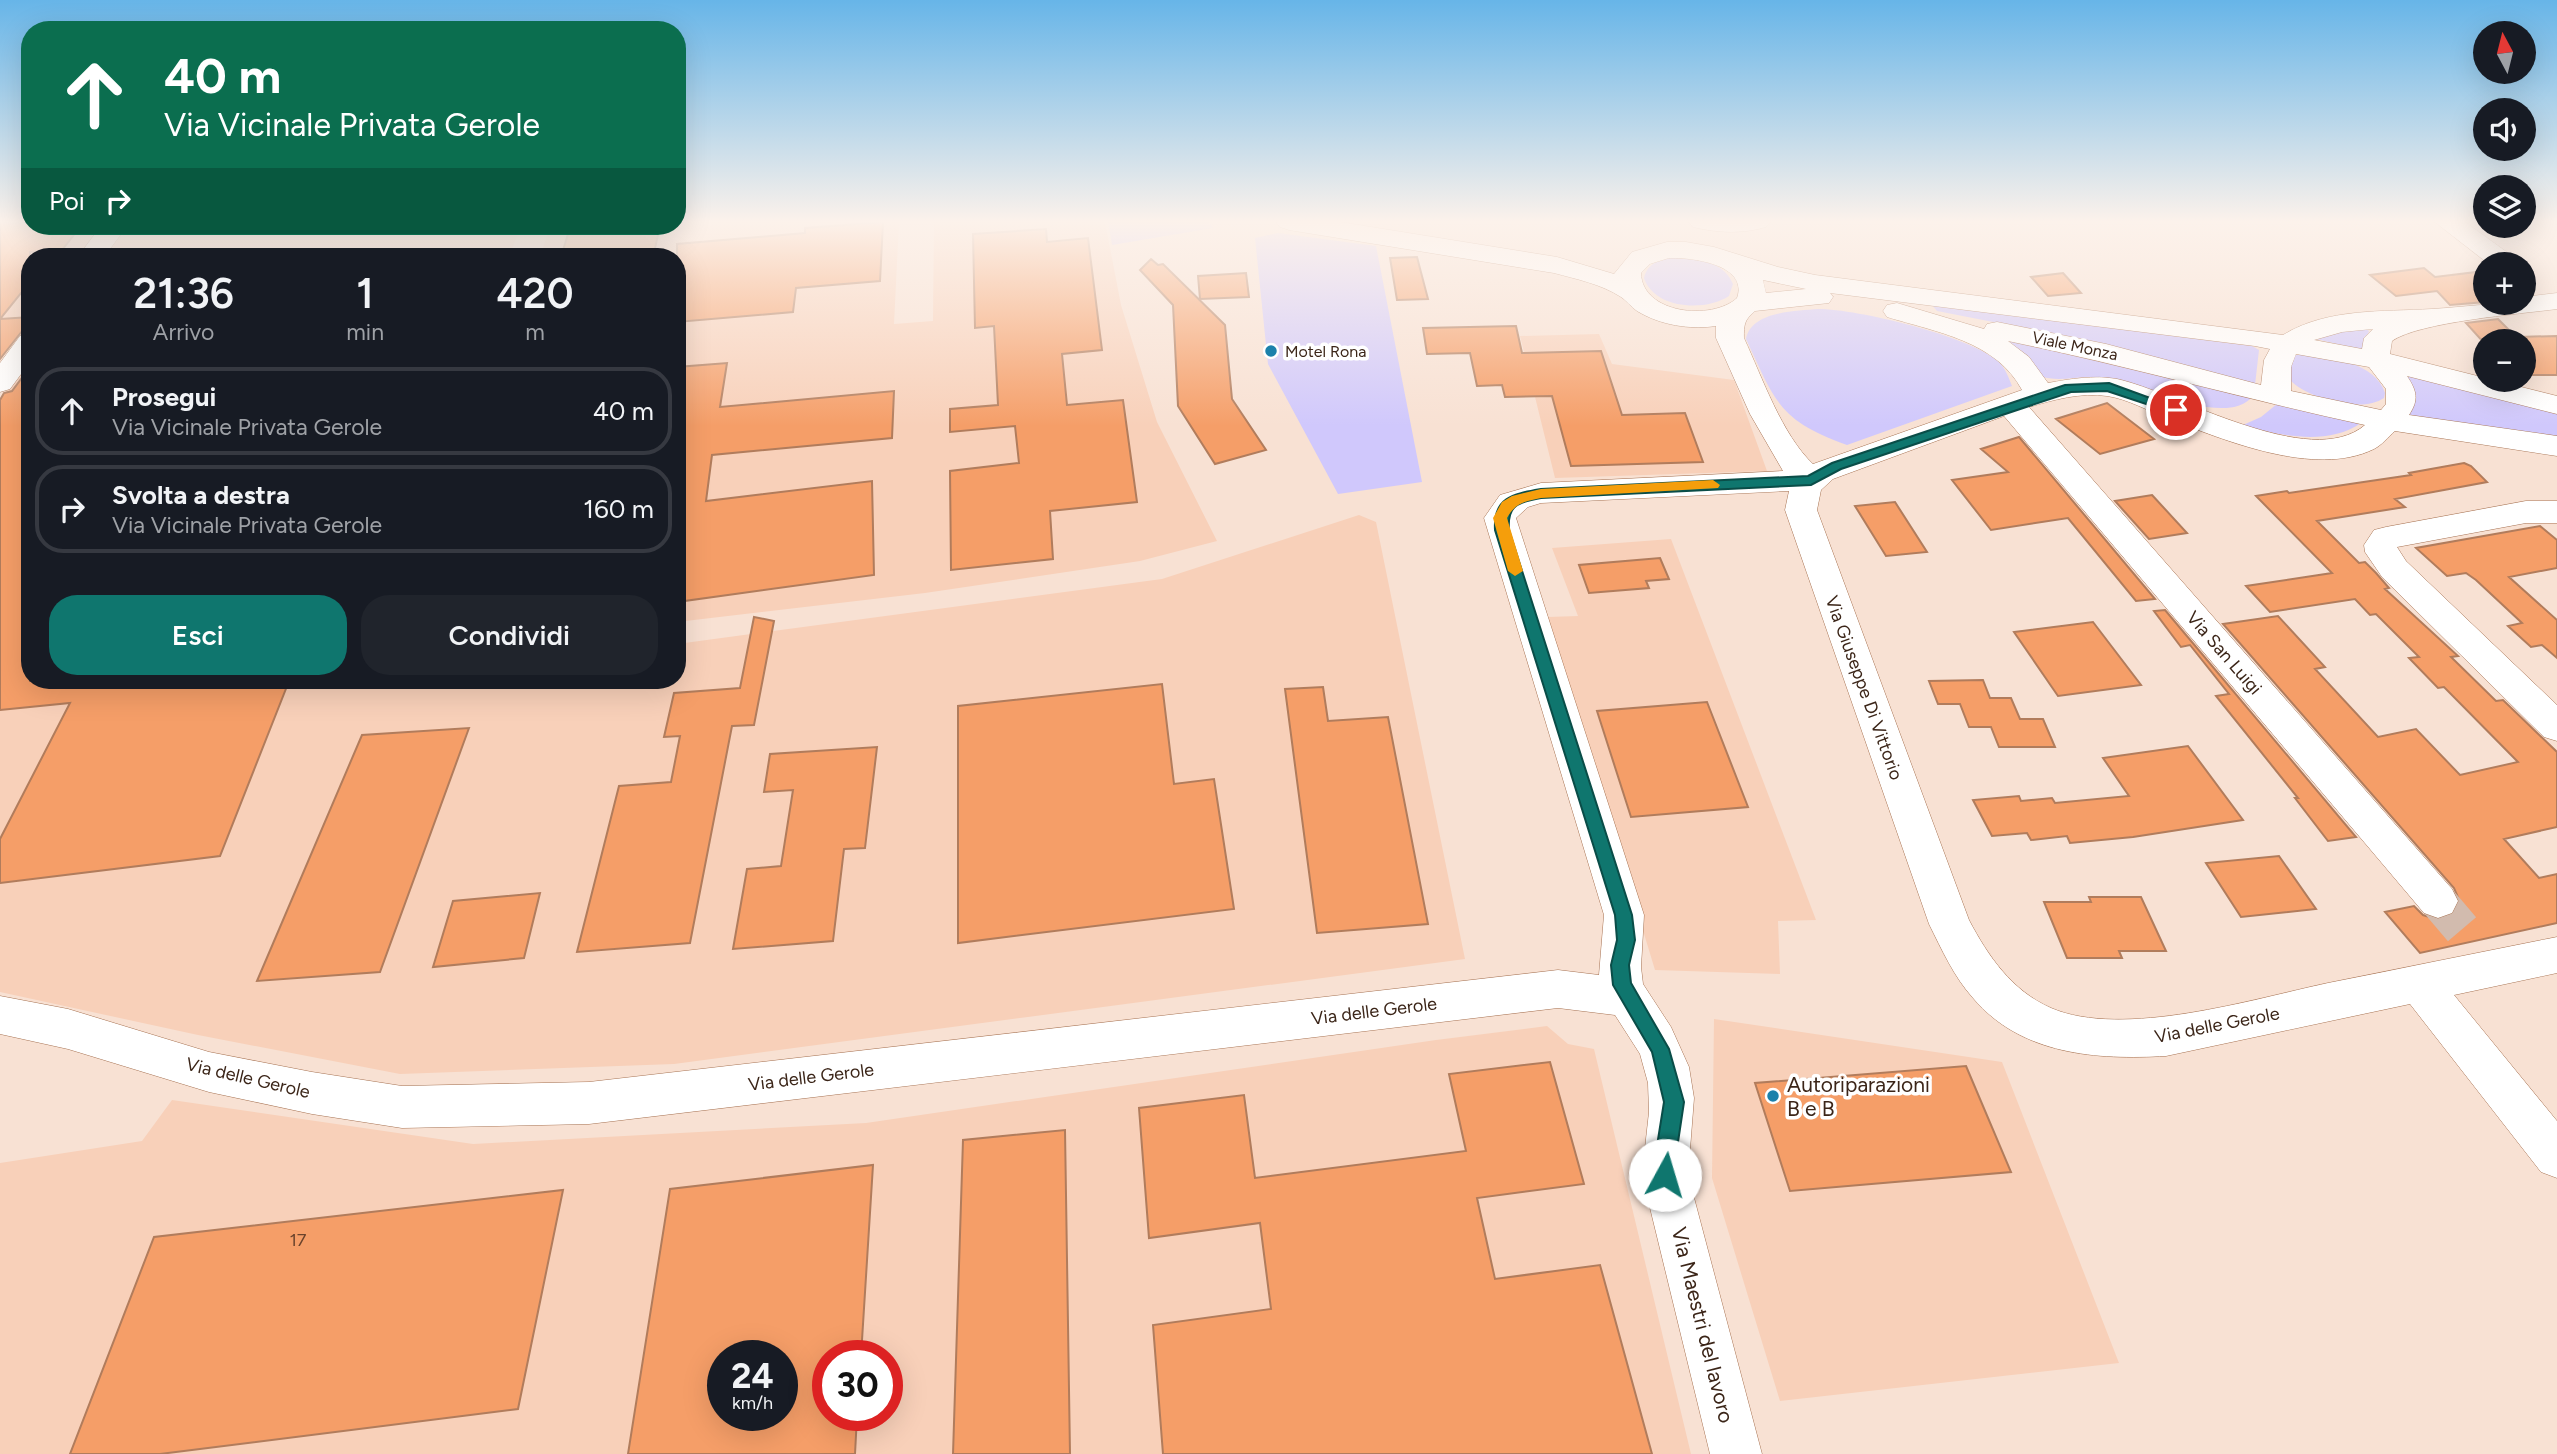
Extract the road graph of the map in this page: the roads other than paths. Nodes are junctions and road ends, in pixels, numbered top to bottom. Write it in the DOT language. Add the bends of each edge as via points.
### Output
graph roads {
  1 [pos="1632,290"];
  2 [pos="1752,290"];
  3 [pos="1868,290"];
  4 [pos="2542,290"];
  5 [pos="2557,301"];
  6 [pos="1892,310"];
  7 [pos="2441,317"];
  8 [pos="1689,318"];
  9 [pos="1737,318"];
  10 [pos="2409,324"];
  11 [pos="2288,344"];
  12 [pos="21,354"];
  13 [pos="2378,360"];
  14 [pos="2456,378"];
  15 [pos="0,383"];
  16 [pos="2276,397"];
  17 [pos="2026,400"];
  18 [pos="2557,405"];
  19 [pos="2204,420"];
  20 [pos="2388,421"];
  21 [pos="2557,446"];
  22 [pos="1811,480"];
  23 [pos="2557,512"];
  24 [pos="2557,727"];
  25 [pos="1940,897"];
  26 [pos="2438,901"];
  27 [pos="2557,955"];
  28 [pos="2420,985"];
  29 [pos="1629,998"];
  30 [pos="0,1015"];
  31 [pos="2557,1156"];
  32 [pos="1736,1454"];
  1 -- 8 [label="street" via="1654,309"];
  2 -- 9 [label="street"];
  3 -- 11 [label="street, Viale Monza"];
  4 -- 5 [label="street"];
  5 -- 7 [label="street"];
  6 -- 9 [label="street, Viale Monza" via="1813,297"];
  6 -- 16 [label="street, Viale Monza" via="2106,352"];
  6 -- 17 [label="street, Via San Luigi" via="1998,347 2020,364"];
  7 -- 10 [label="street"];
  7 -- 11 [label="street" via="2341,324 2306,333"];
  8 -- 9 [label="street" via="1714,328"];
  9 -- 22 [label="street" via="1765,414 1790,460"];
  10 -- 13 [label="street" via="2380,336 2375,351"];
  10 -- 14 [label="street, Viale Monza" via="2403,332 2411,349"];
  11 -- 13 [label="street, Viale Monza"];
  11 -- 16 [label="street" via="2275,368"];
  12 -- 15 [label="street"];
  13 -- 14 [label="street, Viale Monza"];
  13 -- 20 [label="street" via="2402,394 2401,405"];
  14 -- 18 [label="street, Viale Monza"];
  16 -- 19 [label="street" via="2270,406 2249,417"];
  16 -- 20 [label="street, Viale Monza"];
  17 -- 19 [label="street" via="2070,388 2109,387"];
  17 -- 22 [label="street" via="1836,466"];
  17 -- 26 [label="street, Via San Luigi"];
  19 -- 20 [label="street" via="2258,440 2323,449 2359,443 2383,430"];
  20 -- 21 [label="street, Viale Monza"];
  22 -- 25 [label="street, Via Giuseppe Di Vittorio" via="1801,503 1809,537"];
  22 -- 29 [label="street, Via Maestri del lavoro" via="1541,493 1517,499 1501,514 1502,530 1624,915 1626,940 1620,965"];
  23 -- 24 [label="street" via="2526,512 2399,535 2380,545 2394,569"];
  25 -- 28 [label="street, Via delle Gerole" via="1966,960 1986,986 2021,1015 2084,1037 2125,1041 2166,1036"];
  27 -- 28 [label="street, Via delle Gerole" via="2485,956"];
  28 -- 31 [label="street"];
  29 -- 30 [label="street, Via delle Gerole" via="1558,989 589,1103 468,1107 402,1107 312,1093 209,1072 68,1029"];
  29 -- 32 [label="street, Via Maestri del lavoro" via="1660,1049 1668,1073 1674,1102 1665,1175"];
}
